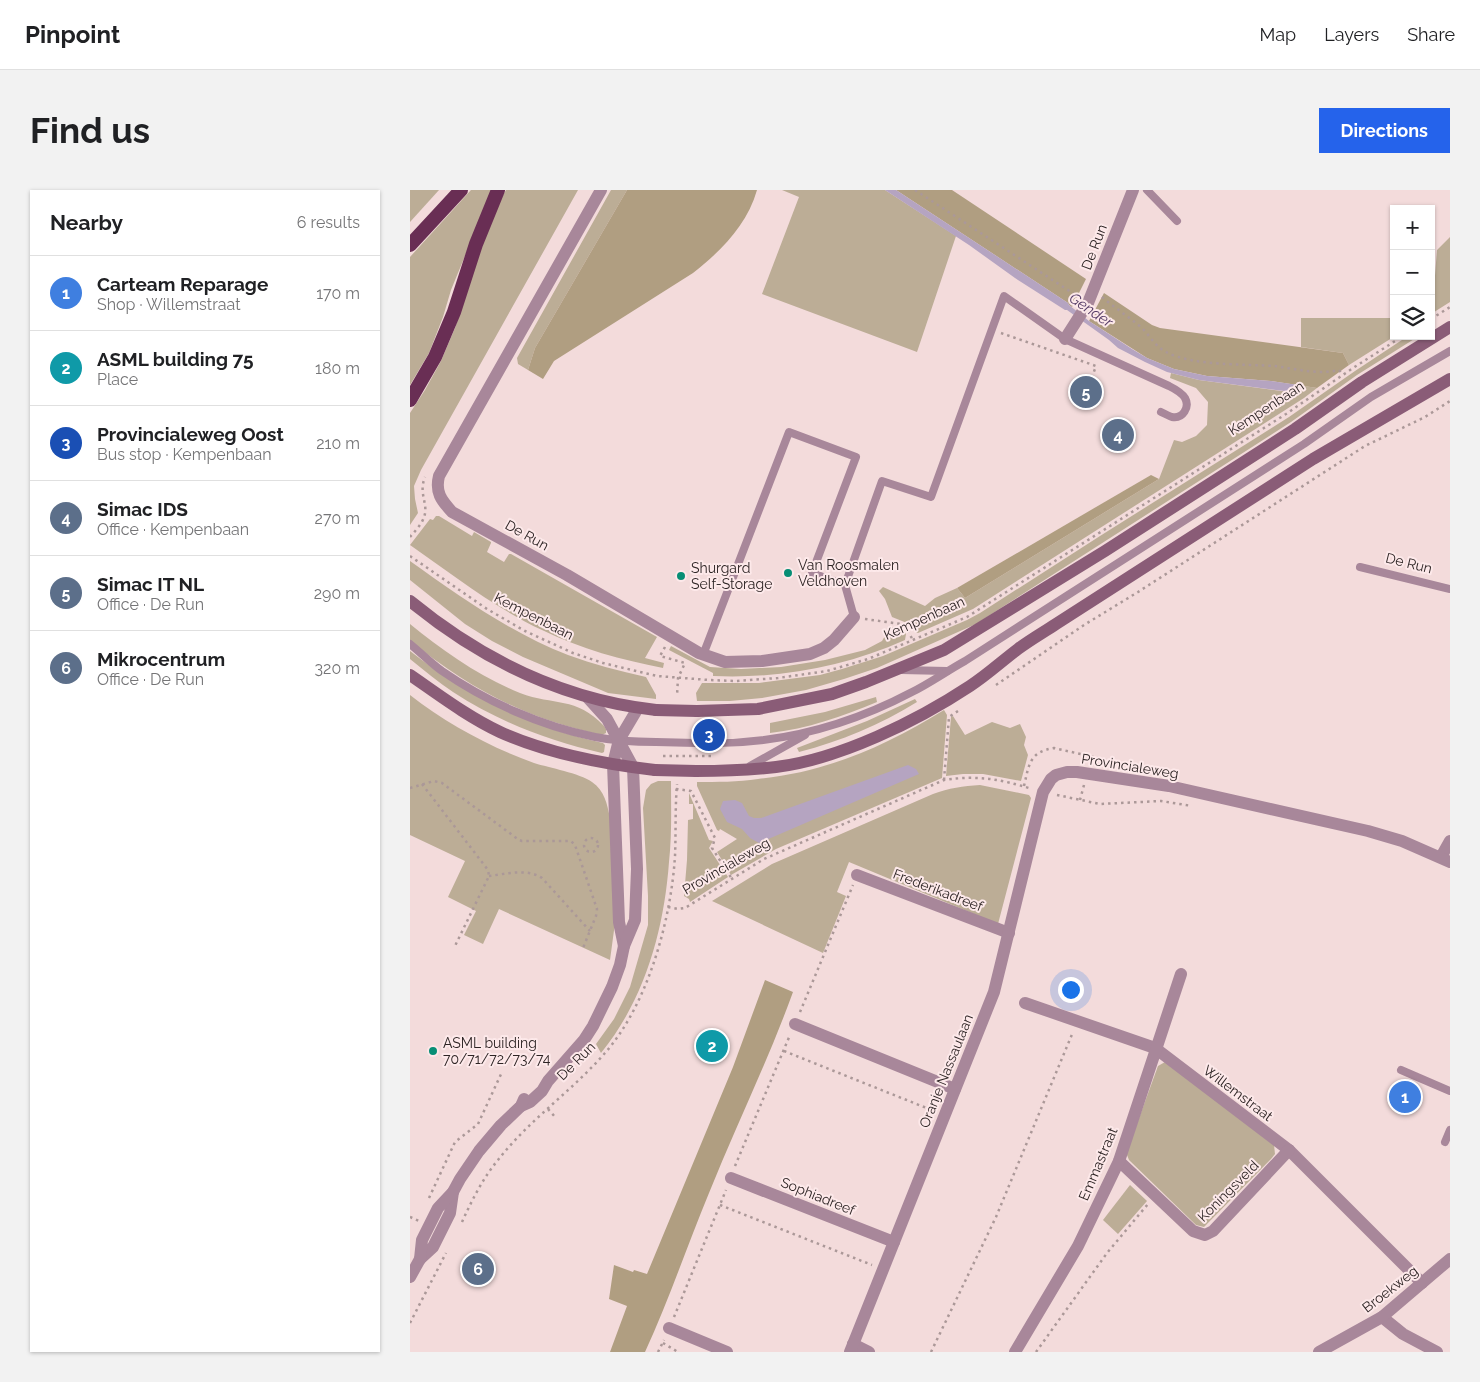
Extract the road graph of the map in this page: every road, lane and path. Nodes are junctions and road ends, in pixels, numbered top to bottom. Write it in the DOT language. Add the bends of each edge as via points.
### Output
graph roads {
  1 [pos="461,190"];
  2 [pos="498,190"];
  3 [pos="601,190"];
  4 [pos="915,190"];
  5 [pos="1133,190"];
  6 [pos="1147,190"];
  7 [pos="1178,221"];
  8 [pos="410,245"];
  9 [pos="1093,290"];
  10 [pos="1086,306"];
  11 [pos="1450,307"];
  12 [pos="1435,316"];
  13 [pos="1450,327"];
  14 [pos="992,329"];
  15 [pos="1065,339"];
  16 [pos="1397,340"];
  17 [pos="1450,351"];
  18 [pos="1343,375"];
  19 [pos="1092,377"];
  20 [pos="1450,379"];
  21 [pos="410,400"];
  22 [pos="1450,401"];
  23 [pos="1161,412"];
  24 [pos="410,556"];
  25 [pos="1360,567"];
  26 [pos="845,585"];
  27 [pos="1450,589"];
  28 [pos="410,601"];
  29 [pos="854,618"];
  30 [pos="913,640"];
  31 [pos="410,644"];
  32 [pos="703,655"];
  33 [pos="660,656"];
  34 [pos="896,670"];
  35 [pos="947,671"];
  36 [pos="410,675"];
  37 [pos="678,678"];
  38 [pos="989,690"];
  39 [pos="677,696"];
  40 [pos="588,698"];
  41 [pos="965,706"];
  42 [pos="638,708"];
  43 [pos="809,733"];
  44 [pos="619,740"];
  45 [pos="663,756"];
  46 [pos="715,756"];
  47 [pos="613,764"];
  48 [pos="633,767"];
  49 [pos="744,770"];
  50 [pos="944,780"];
  51 [pos="422,784"];
  52 [pos="676,784"];
  53 [pos="1024,786"];
  54 [pos="410,788"];
  55 [pos="676,789"];
  56 [pos="1043,792"];
  57 [pos="1198,807"];
  58 [pos="1450,841"];
  59 [pos="584,848"];
  60 [pos="577,850"];
  61 [pos="1445,859"];
  62 [pos="857,875"];
  63 [pos="489,876"];
  64 [pos="732,879"];
  65 [pos="668,907"];
  66 [pos="590,931"];
  67 [pos="1008,933"];
  68 [pos="455,946"];
  69 [pos="624,946"];
  70 [pos="583,948"];
  71 [pos="1181,974"];
  72 [pos="1025,1003"];
  73 [pos="1078,1022"];
  74 [pos="795,1024"];
  75 [pos="1155,1048"];
  76 [pos="784,1051"];
  77 [pos="1401,1070"];
  78 [pos="502,1072"];
  79 [pos="955,1089"];
  80 [pos="1450,1091"];
  81 [pos="945,1115"];
  82 [pos="1450,1130"];
  83 [pos="1445,1142"];
  84 [pos="1288,1150"];
  85 [pos="1119,1161"];
  86 [pos="730,1178"];
  87 [pos="1156,1196"];
  88 [pos="426,1205"];
  89 [pos="720,1205"];
  90 [pos="422,1214"];
  91 [pos="410,1217"];
  92 [pos="415,1219"];
  93 [pos="420,1222"];
  94 [pos="461,1223"];
  95 [pos="894,1242"];
  96 [pos="449,1247"];
  97 [pos="1450,1260"];
  98 [pos="883,1270"];
  99 [pos="410,1277"];
  100 [pos="1422,1283"];
  101 [pos="1382,1317"];
  102 [pos="410,1323"];
  103 [pos="669,1328"];
  104 [pos="663,1343"];
  105 [pos="851,1348"];
  106 [pos="658,1352"];
  107 [pos="678,1352"];
  108 [pos="727,1352"];
  109 [pos="869,1352"];
  110 [pos="931,1352"];
  111 [pos="1015,1352"];
  112 [pos="1036,1352"];
  113 [pos="1319,1352"];
  114 [pos="1437,1352"];
  1 -- 8 [label="highway"];
  2 -- 21 [label="highway" via="454,312 435,357"];
  3 -- 32 [label="street, De Run" via="439,476 438,493 452,512"];
  4 -- 10 [label="path"];
  5 -- 9 [label="street, De Run"];
  6 -- 7 [label="lane"];
  9 -- 10 [label="street, De Run"];
  9 -- 18 [label="path" via="1143,329 1157,347 1167,353 1203,361 1320,372 1339,370"];
  10 -- 15 [label="street, De Run"];
  11 -- 12 [label="path"];
  13 -- 34 [label="main road" via="1041,591 944,650"];
  14 -- 15 [label="lane" via="1004,296"];
  14 -- 19 [label="path" via="1096,366"];
  14 -- 26 [label="lane" via="931,497 882,481"];
  15 -- 23 [label="lane" via="1169,386 1185,398 1186,409 1178,417"];
  16 -- 18 [label="path, Kempenbaan"];
  17 -- 35 [label="lane" via="1371,397 1304,444"];
  18 -- 30 [label="path, Kempenbaan" via="966,617"];
  20 -- 49 [label="main road" via="1313,459 1056,624 970,686 918,716 839,751 777,767"];
  22 -- 38 [label="path" via="1365,446"];
  24 -- 37 [label="path, Kempenbaan" via="487,609 550,643 612,666"];
  25 -- 27 [label="lane, De Run"];
  26 -- 29 [label="lane"];
  26 -- 32 [label="lane" via="812,573 856,457 789,432"];
  28 -- 40 [label="main road" via="476,649 547,684"];
  29 -- 30 [label="path" via="901,624"];
  29 -- 32 [label="street, De Run" via="834,640 810,654 725,662"];
  30 -- 37 [label="path, Kempenbaan" via="868,659 817,672 736,681"];
  31 -- 44 [label="lane" via="442,671 519,713 572,732"];
  33 -- 37 [label="path" via="685,663"];
  34 -- 35 [label="lane"];
  34 -- 42 [label="main road, bridge" via="832,694 758,709 697,711"];
  35 -- 43 [label="lane" via="895,701"];
  36 -- 47 [label="main road" via="499,732 535,746"];
  37 -- 39 [label="path"];
  40 -- 42 [label="main road"];
  40 -- 44 [label="street, De Run" via="607,719"];
  41 -- 50 [label="path" via="949,717"];
  42 -- 44 [label="street, De Run"];
  43 -- 44 [label="lane, bridge" via="769,740 715,743"];
  43 -- 49 [label="lane"];
  44 -- 47 [label="street, De Run"];
  44 -- 48 [label="street, De Run"];
  45 -- 46 [label="path"];
  47 -- 48 [label="main road"];
  47 -- 69 [label="street, De Run" via="619,922"];
  48 -- 49 [label="main road, bridge" via="696,772"];
  48 -- 69 [label="street, De Run" via="637,901 635,920"];
  50 -- 53 [label="path, Provincialeweg" via="987,778"];
  50 -- 64 [label="path, Provincialeweg" via="764,859"];
  51 -- 54 [label="path"];
  51 -- 60 [label="path" via="442,783 522,841 566,840 572,841"];
  51 -- 63 [label="path" via="488,870"];
  52 -- 55 [label="path, De Run"];
  55 -- 64 [label="path" via="691,791 715,838 712,848"];
  55 -- 65 [label="path, De Run" via="675,857"];
  56 -- 57 [label="path" via="1100,804 1161,801"];
  56 -- 61 [label="street, Provincialeweg" via="1051,779 1067,772 1169,786 1368,831"];
  56 -- 67 [label="street, Oranje Nassaulaan"];
  58 -- 61 [label="street"];
  59 -- 59 [label="path" via="588,838 598,843 594,852"];
  59 -- 60 [label="path"];
  60 -- 66 [label="path" via="597,909"];
  62 -- 67 [label="street, Frederikadreef"];
  62 -- 74 [label="path"];
  63 -- 66 [label="path" via="537,874"];
  63 -- 68 [label="path"];
  64 -- 65 [label="path, Provincialeweg" via="685,908"];
  65 -- 94 [label="path, De Run" via="646,982 619,1037 514,1141 485,1177"];
  66 -- 70 [label="path"];
  67 -- 79 [label="street, Oranje Nassaulaan" via="994,992"];
  69 -- 99 [label="street, De Run" via="612,987 593,1026 542,1091 501,1125 479,1151 453,1192 438,1208 422,1240 420,1259"];
  71 -- 75 [label="street, Emmastraat"];
  72 -- 73 [label="street, Willemstraat"];
  73 -- 75 [label="street, Willemstraat"];
  73 -- 110 [label="path" via="996,1217"];
  74 -- 76 [label="path"];
  74 -- 79 [label="street"];
  75 -- 84 [label="street, Willemstraat"];
  75 -- 85 [label="street, Emmastraat"];
  76 -- 81 [label="path"];
  76 -- 86 [label="path"];
  77 -- 80 [label="lane"];
  78 -- 88 [label="path" via="478,1124 455,1142"];
  79 -- 81 [label="street, Oranje Nassaulaan"];
  81 -- 95 [label="street, Oranje Nassaulaan"];
  82 -- 83 [label="lane"];
  84 -- 87 [label="street, Koningsveld" via="1213,1231 1205,1235 1193,1231"];
  84 -- 100 [label="street, Willemstraat"];
  85 -- 87 [label="street, Koningsveld"];
  85 -- 111 [label="street, Emmastraat" via="1078,1246"];
  86 -- 89 [label="path"];
  86 -- 95 [label="street, Sophiadreef"];
  87 -- 112 [label="path" via="1107,1252"];
  89 -- 98 [label="path"];
  89 -- 103 [label="path"];
  90 -- 92 [label="path"];
  91 -- 92 [label="path"];
  92 -- 93 [label="path"];
  95 -- 98 [label="street, Oranje Nassaulaan"];
  96 -- 102 [label="path"];
  97 -- 100 [label="street, Broekweg"];
  98 -- 105 [label="street, Oranje Nassaulaan"];
  100 -- 101 [label="street, Broekweg"];
  101 -- 113 [label="street, Broekweg"];
  101 -- 114 [label="street" via="1403,1334"];
  103 -- 104 [label="path"];
  103 -- 108 [label="street"];
  104 -- 106 [label="path"];
  104 -- 107 [label="path"];
  105 -- 109 [label="street"];
}
